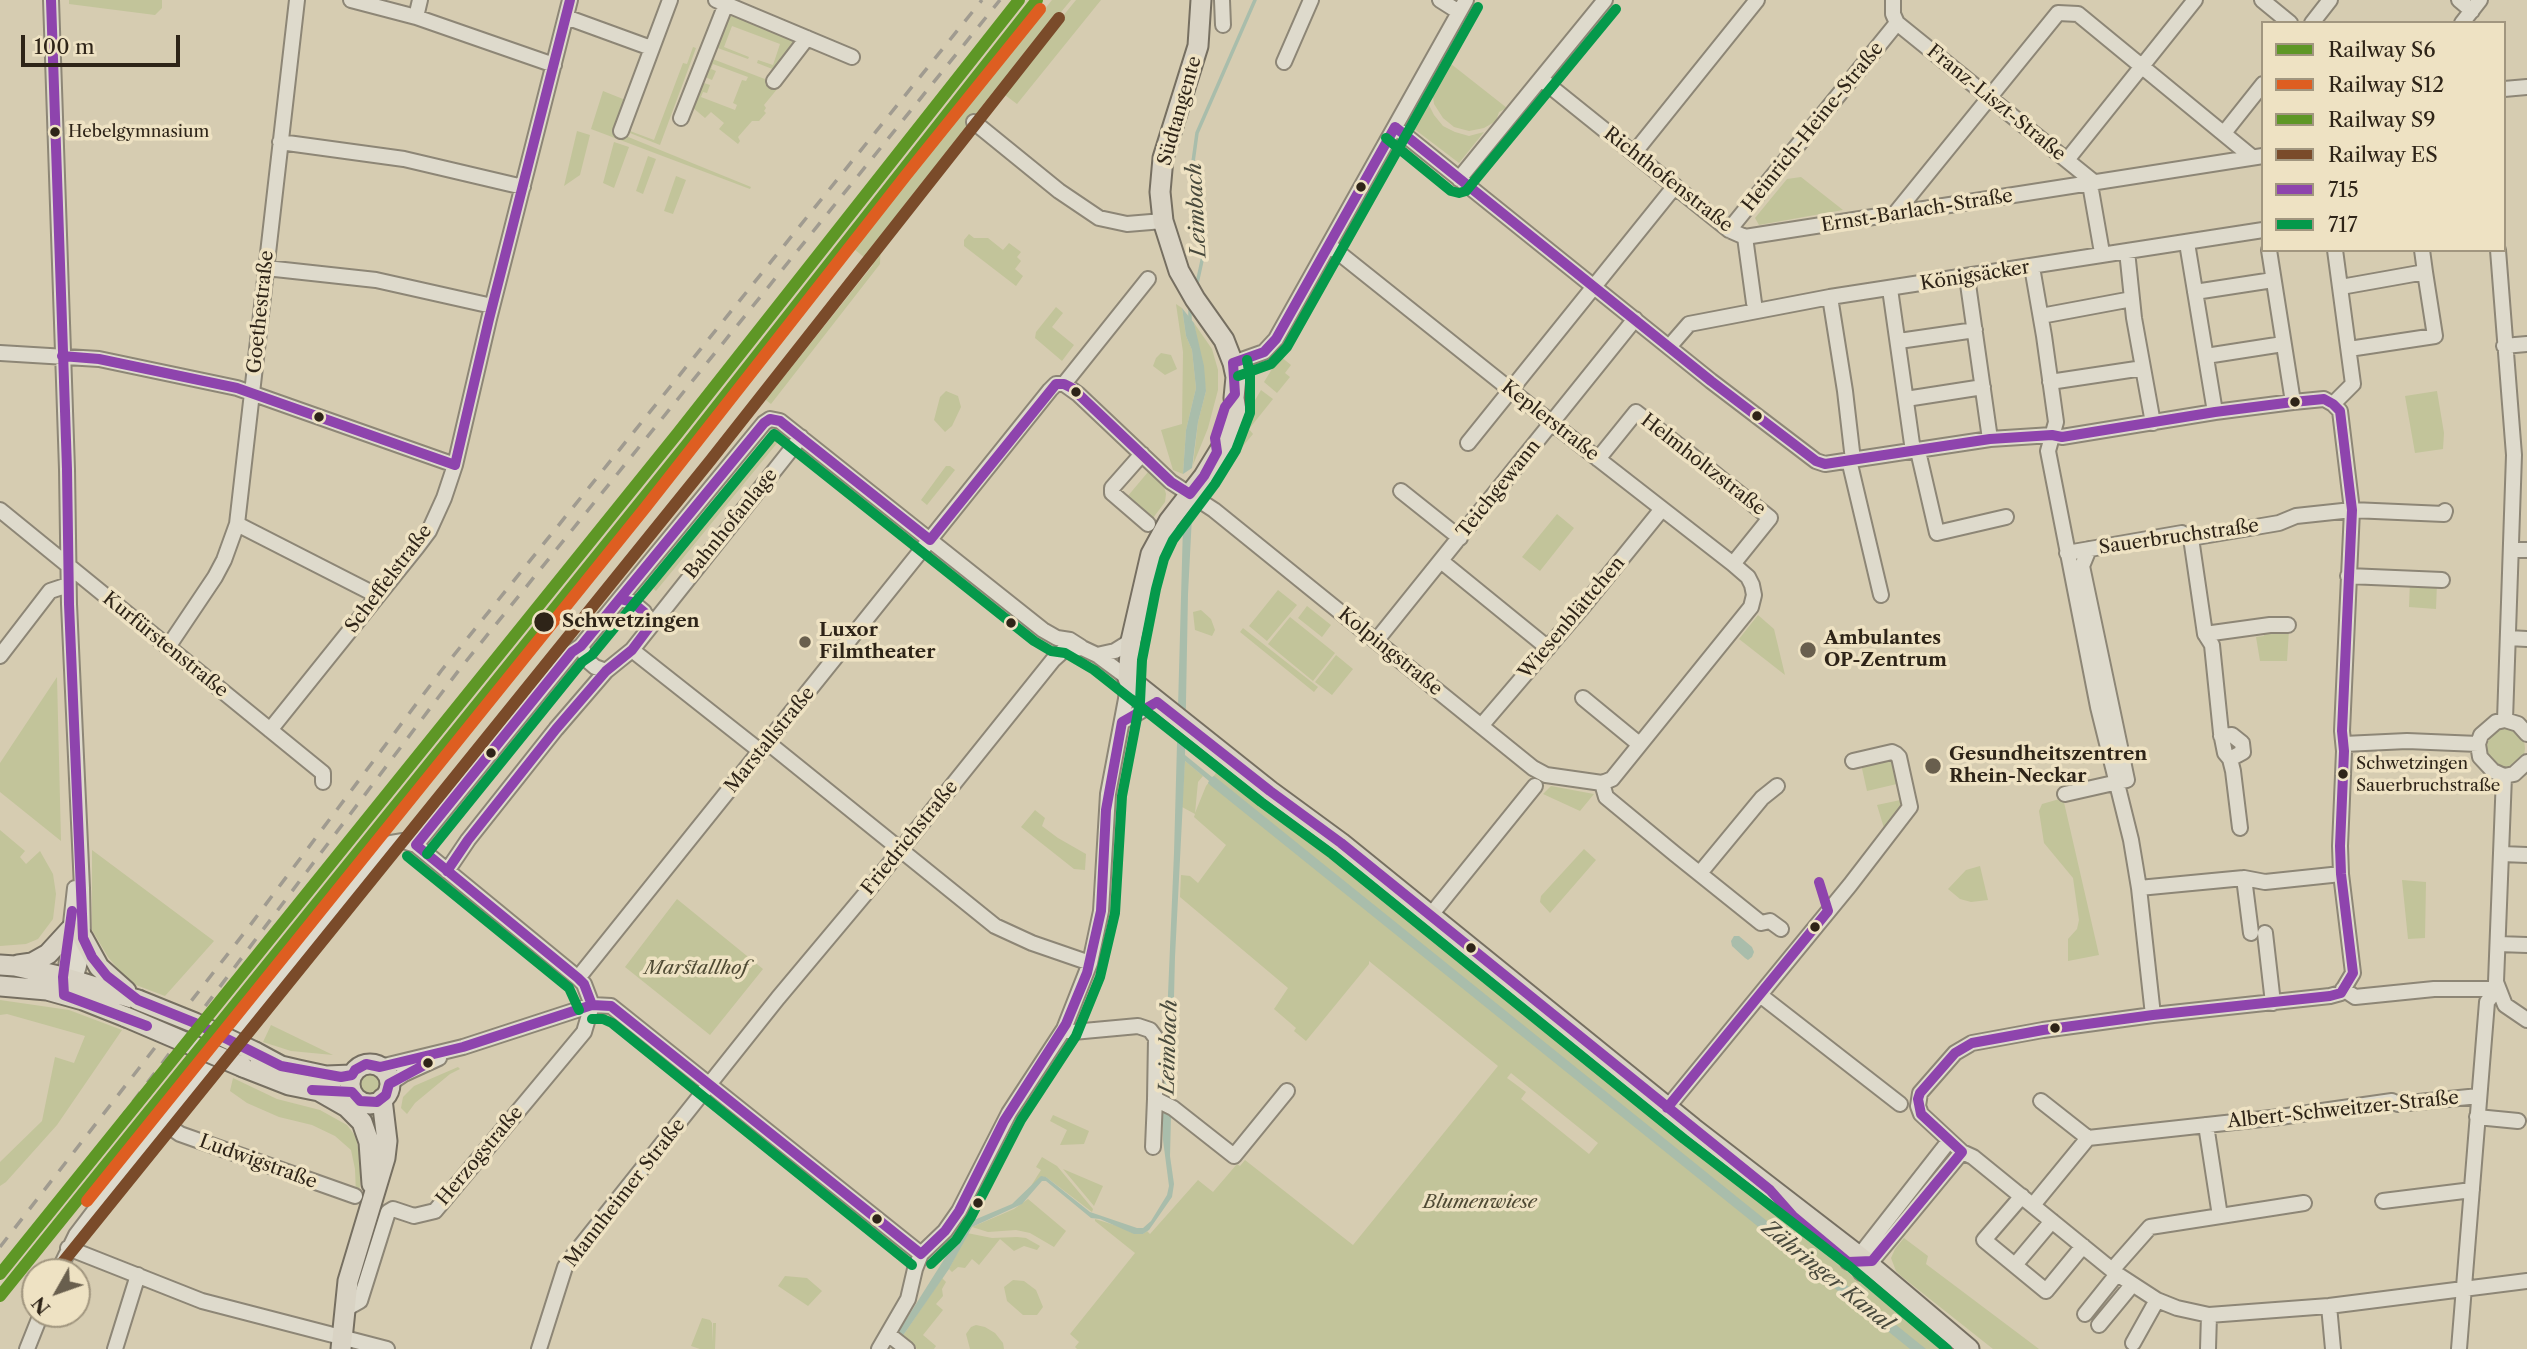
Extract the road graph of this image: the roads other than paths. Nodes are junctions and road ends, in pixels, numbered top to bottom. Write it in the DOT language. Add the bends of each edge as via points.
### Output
graph roads {
  1 [pos="51,0"];
  2 [pos="297,0"];
  3 [pos="351,0"];
  4 [pos="420,0"];
  5 [pos="570,0"];
  6 [pos="670,0"];
  7 [pos="1201,0"];
  8 [pos="1222,0"];
  9 [pos="1440,0"];
  10 [pos="1605,0"];
  11 [pos="1757,0"];
  12 [pos="1893,0"];
  13 [pos="2195,0"];
  14 [pos="2262,0"];
  15 [pos="2330,0"];
  16 [pos="2459,0"];
  17 [pos="1307,1"];
  18 [pos="721,2"];
  19 [pos="2476,5"];
  20 [pos="1462,6"];
  21 [pos="416,17"];
  22 [pos="566,17"];
  23 [pos="2288,21"];
  24 [pos="2314,21"];
  25 [pos="2464,21"];
  26 [pos="1897,23"];
  27 [pos="1223,25"];
  28 [pos="807,38"];
  29 [pos="651,48"];
  30 [pos="852,57"];
  31 [pos="1284,62"];
  32 [pos="554,65"];
  33 [pos="2143,66"];
  34 [pos="1541,79"];
  35 [pos="774,81"];
  36 [pos="2261,87"];
  37 [pos="2527,87"];
  38 [pos="2506,89"];
  39 [pos="1990,97"];
  40 [pos="681,118"];
  41 [pos="974,122"];
  42 [pos="1395,127"];
  43 [pos="621,131"];
  44 [pos="2224,133"];
  45 [pos="281,142"];
  46 [pos="1634,153"];
  47 [pos="2258,156"];
  48 [pos="2067,160"];
  49 [pos="1459,179"];
  50 [pos="2093,183"];
  51 [pos="1675,186"];
  52 [pos="523,187"];
  53 [pos="1894,215"];
  54 [pos="1163,221"];
  55 [pos="1729,230"];
  56 [pos="2261,230"];
  57 [pos="1745,237"];
  58 [pos="2186,243"];
  59 [pos="1329,245"];
  60 [pos="2101,247"];
  61 [pos="2127,251"];
  62 [pos="2269,252"];
  63 [pos="2335,252"];
  64 [pos="2422,252"];
  65 [pos="2498,252"];
  66 [pos="2032,267"];
  67 [pos="266,268"];
  68 [pos="2426,272"];
  69 [pos="1967,277"];
  70 [pos="1148,279"];
  71 [pos="2273,280"];
  72 [pos="1594,286"];
  73 [pos="2341,287"];
  74 [pos="1890,289"];
  75 [pos="2195,292"];
  76 [pos="1830,297"];
  77 [pos="2132,299"];
  78 [pos="1754,303"];
  79 [pos="492,306"];
  80 [pos="2041,316"];
  81 [pos="1635,319"];
  82 [pos="1975,330"];
  83 [pos="1899,341"];
  84 [pos="2283,344"];
  85 [pos="2527,344"];
  86 [pos="2504,346"];
  87 [pos="1669,347"];
  88 [pos="2349,349"];
  89 [pos="0,353"];
  90 [pos="62,356"];
  91 [pos="2206,356"];
  92 [pos="1233,363"];
  93 [pos="2143,368"];
  94 [pos="2050,382"];
  95 [pos="1064,384"];
  96 [pos="1983,387"];
  97 [pos="1511,391"];
  98 [pos="253,394"];
  99 [pos="1906,399"];
  100 [pos="2293,402"];
  101 [pos="2333,404"];
  102 [pos="2215,412"];
  103 [pos="2153,423"];
  104 [pos="1552,424"];
  105 [pos="2052,435"];
  106 [pos="801,437"];
  107 [pos="1990,439"];
  108 [pos="1468,443"];
  109 [pos="1916,451"];
  110 [pos="1142,454"];
  111 [pos="2520,455"];
  112 [pos="1598,459"];
  113 [pos="1851,460"];
  114 [pos="455,465"];
  115 [pos="1401,491"];
  116 [pos="1190,494"];
  117 [pos="1662,509"];
  118 [pos="0,510"];
  119 [pos="2352,510"];
  120 [pos="2445,511"];
  121 [pos="2006,517"];
  122 [pos="237,524"];
  123 [pos="1148,524"];
  124 [pos="1460,538"];
  125 [pos="2191,538"];
  126 [pos="930,540"];
  127 [pos="2089,550"];
  128 [pos="2512,550"];
  129 [pos="2527,551"];
  130 [pos="2067,553"];
  131 [pos="1441,561"];
  132 [pos="1733,564"];
  133 [pos="68,566"];
  134 [pos="2348,576"];
  135 [pos="2442,580"];
  136 [pos="68,585"];
  137 [pos="1881,595"];
  138 [pos="378,596"];
  139 [pos="620,599"];
  140 [pos="2288,625"];
  141 [pos="650,626"];
  142 [pos="2205,634"];
  143 [pos="2508,638"];
  144 [pos="2527,639"];
  145 [pos="1131,641"];
  146 [pos="1376,641"];
  147 [pos="581,646"];
  148 [pos="168,647"];
  149 [pos="1082,648"];
  150 [pos="1548,648"];
  151 [pos="632,650"];
  152 [pos="1097,655"];
  153 [pos="0,656"];
  154 [pos="606,671"];
  155 [pos="1128,678"];
  156 [pos="1583,698"];
  157 [pos="1157,702"];
  158 [pos="2505,720"];
  159 [pos="1122,722"];
  160 [pos="1481,726"];
  161 [pos="270,730"];
  162 [pos="2527,734"];
  163 [pos="1639,744"];
  164 [pos="2344,744"];
  165 [pos="2477,744"];
  166 [pos="763,747"];
  167 [pos="1853,761"];
  168 [pos="2527,762"];
  169 [pos="2504,776"];
  170 [pos="323,782"];
  171 [pos="2115,782"];
  172 [pos="1602,783"];
  173 [pos="1535,786"];
  174 [pos="1777,786"];
  175 [pos="2065,794"];
  176 [pos="2240,828"];
  177 [pos="416,845"];
  178 [pos="900,849"];
  179 [pos="2502,854"];
  180 [pos="2527,855"];
  181 [pos="447,871"];
  182 [pos="1700,873"];
  183 [pos="2340,874"];
  184 [pos="2244,878"];
  185 [pos="2139,888"];
  186 [pos="1430,916"];
  187 [pos="1781,929"];
  188 [pos="76,934"];
  189 [pos="2498,944"];
  190 [pos="2527,945"];
  191 [pos="1090,963"];
  192 [pos="7,966"];
  193 [pos="582,972"];
  194 [pos="68,984"];
  195 [pos="0,986"];
  196 [pos="2343,989"];
  197 [pos="2497,989"];
  198 [pos="1760,995"];
  199 [pos="138,1000"];
  200 [pos="2273,1003"];
  201 [pos="592,1005"];
  202 [pos="2153,1015"];
  203 [pos="2527,1020"];
  204 [pos="1064,1029"];
  205 [pos="249,1060"];
  206 [pos="384,1083"];
  207 [pos="711,1083"];
  208 [pos="352,1084"];
  209 [pos="319,1091"];
  210 [pos="1287,1091"];
  211 [pos="2479,1096"];
  212 [pos="2041,1101"];
  213 [pos="1164,1103"];
  214 [pos="1900,1104"];
  215 [pos="1667,1108"];
  216 [pos="2477,1117"];
  217 [pos="2518,1121"];
  218 [pos="164,1123"];
  219 [pos="2206,1125"];
  220 [pos="2088,1138"];
  221 [pos="1950,1141"];
  222 [pos="1153,1147"];
  223 [pos="1962,1152"];
  224 [pos="2472,1189"];
  225 [pos="364,1198"];
  226 [pos="2027,1200"];
  227 [pos="2383,1201"];
  228 [pos="2304,1203"];
  229 [pos="2220,1216"];
  230 [pos="2052,1221"];
  231 [pos="2083,1246"];
  232 [pos="68,1248"];
  233 [pos="921,1254"];
  234 [pos="64,1258"];
  235 [pos="1858,1264"];
  236 [pos="2014,1265"];
  237 [pos="2115,1272"];
  238 [pos="138,1275"];
  239 [pos="2527,1281"];
  240 [pos="2132,1285"];
  241 [pos="2465,1289"];
  242 [pos="2157,1300"];
  243 [pos="2329,1306"];
  244 [pos="344,1310"];
  245 [pos="2085,1314"];
  246 [pos="2209,1314"];
  247 [pos="2099,1325"];
  248 [pos="35,1328"];
  249 [pos="888,1334"];
  250 [pos="342,1343"];
  251 [pos="2133,1343"];
  252 [pos="27,1349"];
  253 [pos="115,1349"];
  254 [pos="387,1349"];
  255 [pos="539,1349"];
  256 [pos="879,1349"];
  257 [pos="907,1349"];
  258 [pos="1969,1349"];
  259 [pos="2208,1349"];
  260 [pos="2333,1349"];
  261 [pos="2459,1349"];
  1 -- 90 [label="street"];
  2 -- 45 [label="street, Goethestraße"];
  3 -- 21 [label="street"];
  4 -- 21 [label="street"];
  5 -- 22 [label="street, Scheffelstraße"];
  6 -- 29 [label="street"];
  7 -- 54 [label="main road, Südtangente" via="1198,47 1163,158"];
  8 -- 27 [label="street"];
  9 -- 20 [label="street"];
  10 -- 34 [label="street"];
  11 -- 46 [label="street"];
  12 -- 26 [label="street"];
  13 -- 33 [label="street"];
  14 -- 23 [label="street"];
  15 -- 24 [label="street"];
  16 -- 19 [label="street"];
  17 -- 31 [label="street"];
  18 -- 28 [label="street"];
  18 -- 40 [label="street"];
  19 -- 25 [label="street"];
  20 -- 42 [label="street"];
  21 -- 32 [label="street"];
  22 -- 29 [label="street"];
  22 -- 32 [label="street, Scheffelstraße"];
  26 -- 39 [label="street, Franz-Liszt-Straße"];
  26 -- 55 [label="street, Heinrich-Heine-Straße"];
  28 -- 30 [label="street"];
  28 -- 35 [label="street"];
  29 -- 43 [label="street"];
  32 -- 52 [label="street, Scheffelstraße"];
  33 -- 39 [label="street" via="2078,14 2058,13"];
  33 -- 44 [label="street"];
  33 -- 48 [label="street"];
  34 -- 46 [label="street, Richthofenstraße"];
  34 -- 49 [label="street"];
  36 -- 44 [label="street"];
  37 -- 38 [label="street"];
  39 -- 48 [label="street, Franz-Liszt-Straße"];
  39 -- 53 [label="street"];
  41 -- 54 [label="street" via="1089,213 1118,223"];
  42 -- 49 [label="street"];
  42 -- 59 [label="street"];
  44 -- 47 [label="street"];
  45 -- 52 [label="street" via="404,159"];
  45 -- 67 [label="street, Goethestraße"];
  46 -- 51 [label="street, Richthofenstraße"];
  47 -- 50 [label="street, Ernst-Barlach-Straße"];
  48 -- 50 [label="street, Franz-Liszt-Straße"];
  49 -- 72 [label="street"];
  50 -- 53 [label="street, Ernst-Barlach-Straße"];
  50 -- 60 [label="street"];
  51 -- 55 [label="street, Richthofenstraße"];
  51 -- 72 [label="street"];
  52 -- 79 [label="street, Scheffelstraße"];
  53 -- 57 [label="street, Ernst-Barlach-Straße"];
  54 -- 92 [label="main road, Südtangente" via="1179,271 1224,340"];
  55 -- 57 [label="street, Richthofenstraße"];
  56 -- 58 [label="street, Königsäcker"];
  57 -- 78 [label="street, Richthofenstraße"];
  58 -- 61 [label="street, Königsäcker"];
  58 -- 75 [label="street"];
  59 -- 92 [label="street" via="1269,348"];
  59 -- 97 [label="street, Keplerstraße"];
  61 -- 66 [label="street, Königsäcker"];
  61 -- 77 [label="street"];
  62 -- 71 [label="street"];
  63 -- 73 [label="street"];
  64 -- 68 [label="street"];
  65 -- 86 [label="street"];
  66 -- 69 [label="street, Königsäcker"];
  66 -- 80 [label="street"];
  67 -- 79 [label="street" via="376,280"];
  67 -- 98 [label="street, Goethestraße"];
  68 -- 73 [label="street"];
  68 -- 88 [label="street" via="2435,336"];
  69 -- 74 [label="street, Königsäcker"];
  69 -- 82 [label="street"];
  70 -- 95 [label="street, Marstallstraße"];
  71 -- 75 [label="street"];
  71 -- 84 [label="street"];
  72 -- 81 [label="street"];
  72 -- 97 [label="street"];
  73 -- 88 [label="street"];
  74 -- 76 [label="street, Königsäcker"];
  74 -- 83 [label="street"];
  75 -- 91 [label="street"];
  76 -- 87 [label="street, Königsäcker" via="1689,324"];
  76 -- 113 [label="street"];
  77 -- 80 [label="street"];
  77 -- 93 [label="street"];
  79 -- 114 [label="street, Scheffelstraße"];
  80 -- 94 [label="street"];
  81 -- 87 [label="street"];
  81 -- 104 [label="street, Teichgewann"];
  82 -- 83 [label="street"];
  82 -- 96 [label="street"];
  83 -- 99 [label="street"];
  84 -- 91 [label="street"];
  84 -- 100 [label="street"];
  85 -- 86 [label="street"];
  86 -- 111 [label="street"];
  87 -- 113 [label="street" via="1810,459 1825,464"];
  88 -- 101 [label="street" via="2353,384"];
  89 -- 90 [label="street"];
  90 -- 98 [label="street" via="99,359"];
  90 -- 133 [label="street"];
  91 -- 102 [label="street"];
  92 -- 116 [label="main road, Südtangente" via="1236,411 1223,445"];
  93 -- 94 [label="street"];
  93 -- 103 [label="street"];
  94 -- 105 [label="street" via="2056,422"];
  95 -- 110 [label="street, Kolpingstraße"];
  95 -- 126 [label="street, Marstallstraße" via="1050,390"];
  96 -- 99 [label="street"];
  96 -- 107 [label="street"];
  97 -- 104 [label="street, Keplerstraße"];
  97 -- 108 [label="street"];
  98 -- 114 [label="street"];
  98 -- 122 [label="street, Goethestraße"];
  99 -- 109 [label="street"];
  100 -- 101 [label="street" via="2324,399"];
  100 -- 102 [label="street"];
  101 -- 119 [label="street" via="2340,411"];
  102 -- 103 [label="street"];
  103 -- 105 [label="street"];
  104 -- 112 [label="street, Keplerstraße"];
  104 -- 124 [label="street, Teichgewann"];
  105 -- 107 [label="street"];
  105 -- 130 [label="street" via="2048,451"];
  106 -- 126 [label="street"];
  106 -- 139 [label="street, Bahnhofanlage" via="780,421 764,423"];
  106 -- 141 [label="street, Bahnhofanlage"];
  107 -- 109 [label="street"];
  109 -- 113 [label="street"];
  109 -- 121 [label="street" via="1937,533"];
  110 -- 116 [label="street, Kolpingstraße"];
  110 -- 123 [label="street" via="1112,493"];
  111 -- 128 [label="street"];
  112 -- 117 [label="street, Keplerstraße"];
  112 -- 132 [label="street, Helmholtzstraße" via="1636,412 1694,457 1770,518"];
  113 -- 137 [label="street"];
  114 -- 138 [label="street, Scheffelstraße" via="429,531"];
  115 -- 124 [label="street"];
  116 -- 145 [label="main road, Südtangente" via="1154,547"];
  116 -- 146 [label="street, Kolpingstraße"];
  117 -- 132 [label="street, Keplerstraße"];
  117 -- 150 [label="street, Wiesenblättchen"];
  118 -- 133 [label="street, Kurfürstenstraße"];
  119 -- 120 [label="street"];
  119 -- 125 [label="street, Sauerbruchstraße" via="2296,516 2280,523"];
  119 -- 134 [label="street"];
  122 -- 138 [label="street"];
  122 -- 148 [label="street, Goethestraße" via="225,560"];
  124 -- 131 [label="street, Teichgewann"];
  125 -- 127 [label="street, Sauerbruchstraße" via="2182,533"];
  125 -- 142 [label="street"];
  126 -- 149 [label="street" via="1042,630"];
  126 -- 166 [label="street, Marstallstraße"];
  127 -- 130 [label="street, Sauerbruchstraße"];
  127 -- 171 [label="street, Sauerbruchstraße" via="2082,565 2127,780"];
  128 -- 129 [label="street"];
  128 -- 143 [label="street"];
  130 -- 171 [label="street"];
  131 -- 146 [label="street, Teichgewann"];
  131 -- 150 [label="street"];
  132 -- 163 [label="street, Keplerstraße" via="1752,585 1751,607"];
  133 -- 136 [label="street"];
  133 -- 148 [label="street, Kurfürstenstraße"];
  134 -- 135 [label="street"];
  134 -- 164 [label="street"];
  136 -- 153 [label="street" via="50,591"];
  136 -- 188 [label="street" via="82,887"];
  138 -- 161 [label="street, Scheffelstraße"];
  139 -- 141 [label="street" via="644,612"];
  139 -- 147 [label="street, Bahnhofanlage"];
  140 -- 142 [label="street"];
  141 -- 151 [label="street, Bahnhofanlage"];
  142 -- 176 [label="street" via="2216,665 2221,736 2230,759"];
  143 -- 144 [label="street"];
  143 -- 158 [label="street"];
  145 -- 152 [label="street"];
  145 -- 155 [label="main road, Südtangente"];
  146 -- 160 [label="street, Kolpingstraße"];
  147 -- 154 [label="street" via="588,661"];
  147 -- 177 [label="street, Bahnhofanlage"];
  148 -- 161 [label="street, Kurfürstenstraße"];
  149 -- 152 [label="street"];
  149 -- 178 [label="street, Friedrichstraße" via="1064,650 1053,660"];
  150 -- 160 [label="street, Wiesenblättchen"];
  151 -- 154 [label="street, Bahnhofanlage"];
  151 -- 166 [label="street"];
  152 -- 155 [label="street"];
  154 -- 181 [label="street, Bahnhofanlage"];
  155 -- 157 [label="main road"];
  155 -- 159 [label="street"];
  156 -- 163 [label="street"];
  157 -- 159 [label="street"];
  157 -- 186 [label="main road"];
  158 -- 162 [label="street" via="2518,724"];
  158 -- 165 [label="street" via="2496,722"];
  159 -- 191 [label="street" via="1108,794 1101,911"];
  160 -- 172 [label="street, Kolpingstraße" via="1546,775"];
  161 -- 170 [label="street, Kurfürstenstraße" via="323,772"];
  163 -- 172 [label="street" via="1612,779"];
  164 -- 165 [label="street"];
  164 -- 183 [label="street"];
  165 -- 169 [label="street" via="2480,757"];
  166 -- 178 [label="street"];
  166 -- 193 [label="street, Marstallstraße"];
  167 -- 198 [label="street" via="1896,754 1910,807"];
  168 -- 169 [label="street"];
  169 -- 179 [label="street, Albert-Schweitzer-Straße"];
  171 -- 175 [label="street"];
  171 -- 185 [label="street"];
  172 -- 182 [label="street" via="1606,797"];
  173 -- 186 [label="street"];
  174 -- 182 [label="street"];
  177 -- 181 [label="street"];
  177 -- 218 [label="street" via="403,841 384,847"];
  178 -- 191 [label="street" via="995,926"];
  178 -- 207 [label="street, Friedrichstraße"];
  179 -- 180 [label="street"];
  179 -- 189 [label="street, Albert-Schweitzer-Straße"];
  181 -- 193 [label="street"];
  182 -- 187 [label="street" via="1761,923 1770,921"];
  183 -- 184 [label="street" via="2266,882"];
  183 -- 196 [label="street" via="2353,973"];
  184 -- 185 [label="street"];
  184 -- 200 [label="street"];
  185 -- 202 [label="street"];
  186 -- 215 [label="main road"];
  188 -- 192 [label="main road" via="32,963"];
  188 -- 194 [label="street"];
  188 -- 199 [label="main road" via="107,976"];
  189 -- 190 [label="street"];
  189 -- 197 [label="street, Albert-Schweitzer-Straße"];
  191 -- 204 [label="street"];
  192 -- 194 [label="main road"];
  193 -- 201 [label="street"];
  194 -- 195 [label="main road" via="40,989"];
  194 -- 199 [label="main road"];
  194 -- 205 [label="main road, bridge" via="126,1017"];
  196 -- 197 [label="street" via="2355,998 2434,989"];
  196 -- 200 [label="street" via="2330,996"];
  197 -- 203 [label="street" via="2505,1005"];
  197 -- 211 [label="street, Albert-Schweitzer-Straße" via="2487,1002"];
  198 -- 214 [label="street"];
  198 -- 215 [label="street"];
  199 -- 205 [label="main road, bridge" via="195,1023"];
  200 -- 202 [label="street"];
  201 -- 206 [label="street" via="463,1047"];
  201 -- 207 [label="street" via="615,1008"];
  201 -- 244 [label="street, Herzogstraße" via="584,1032 435,1210 414,1216 393,1209 388,1212 360,1301"];
  202 -- 221 [label="street" via="1991,1038 1955,1053 1918,1099 1921,1114"];
  204 -- 213 [label="street" via="1138,1026 1150,1030 1156,1038"];
  204 -- 233 [label="street" via="1018,1097 952,1221"];
  205 -- 208 [label="main road"];
  205 -- 209 [label="main road" via="277,1082"];
  206 -- 208 [label="main road" via="371,1103 365,1103"];
  206 -- 208 [label="main road" via="366,1064 355,1070"];
  206 -- 225 [label="main road" via="387,1141 382,1177"];
  207 -- 233 [label="street"];
  207 -- 255 [label="street, Mannheimer Straße" via="565,1267"];
  208 -- 209 [label="main road"];
  209 -- 225 [label="main road" via="362,1122 372,1158"];
  210 -- 213 [label="street" via="1234,1156"];
  211 -- 216 [label="street, Albert-Schweitzer-Straße"];
  211 -- 219 [label="street, Albert-Schweitzer-Straße" via="2392,1101"];
  212 -- 220 [label="street"];
  213 -- 222 [label="street"];
  215 -- 235 [label="main road" via="1770,1190 1793,1216"];
  216 -- 217 [label="street"];
  216 -- 224 [label="street, Albert-Schweitzer-Straße"];
  218 -- 225 [label="street, Ludwigstraße" via="180,1134"];
  218 -- 232 [label="street"];
  219 -- 220 [label="street, Albert-Schweitzer-Straße"];
  219 -- 229 [label="street, Albert-Schweitzer-Straße"];
  220 -- 226 [label="street"];
  221 -- 223 [label="street"];
  221 -- 235 [label="street"];
  223 -- 226 [label="street"];
  223 -- 235 [label="street" via="1872,1261"];
  224 -- 227 [label="street"];
  224 -- 241 [label="street, Albert-Schweitzer-Straße"];
  225 -- 244 [label="main road"];
  226 -- 230 [label="street"];
  226 -- 236 [label="street" via="1984,1240"];
  228 -- 229 [label="street"];
  229 -- 237 [label="street" via="2150,1227"];
  230 -- 231 [label="street"];
  230 -- 236 [label="street"];
  231 -- 236 [label="street" via="2046,1291"];
  231 -- 237 [label="street"];
  232 -- 234 [label="street"];
  232 -- 238 [label="street"];
  233 -- 249 [label="street" via="908,1299"];
  235 -- 258 [label="main road" via="1913,1300"];
  237 -- 240 [label="street"];
  237 -- 245 [label="street"];
  238 -- 250 [label="street" via="202,1301"];
  238 -- 253 [label="street"];
  239 -- 241 [label="street"];
  240 -- 242 [label="street"];
  240 -- 247 [label="street"];
  241 -- 243 [label="street"];
  241 -- 261 [label="street, Albert-Schweitzer-Straße"];
  242 -- 246 [label="street"];
  242 -- 251 [label="street"];
  243 -- 246 [label="street"];
  243 -- 260 [label="street"];
  244 -- 250 [label="main road"];
  246 -- 259 [label="street"];
  248 -- 252 [label="street"];
  249 -- 256 [label="street"];
  249 -- 257 [label="street"];
  250 -- 254 [label="street"];
}
